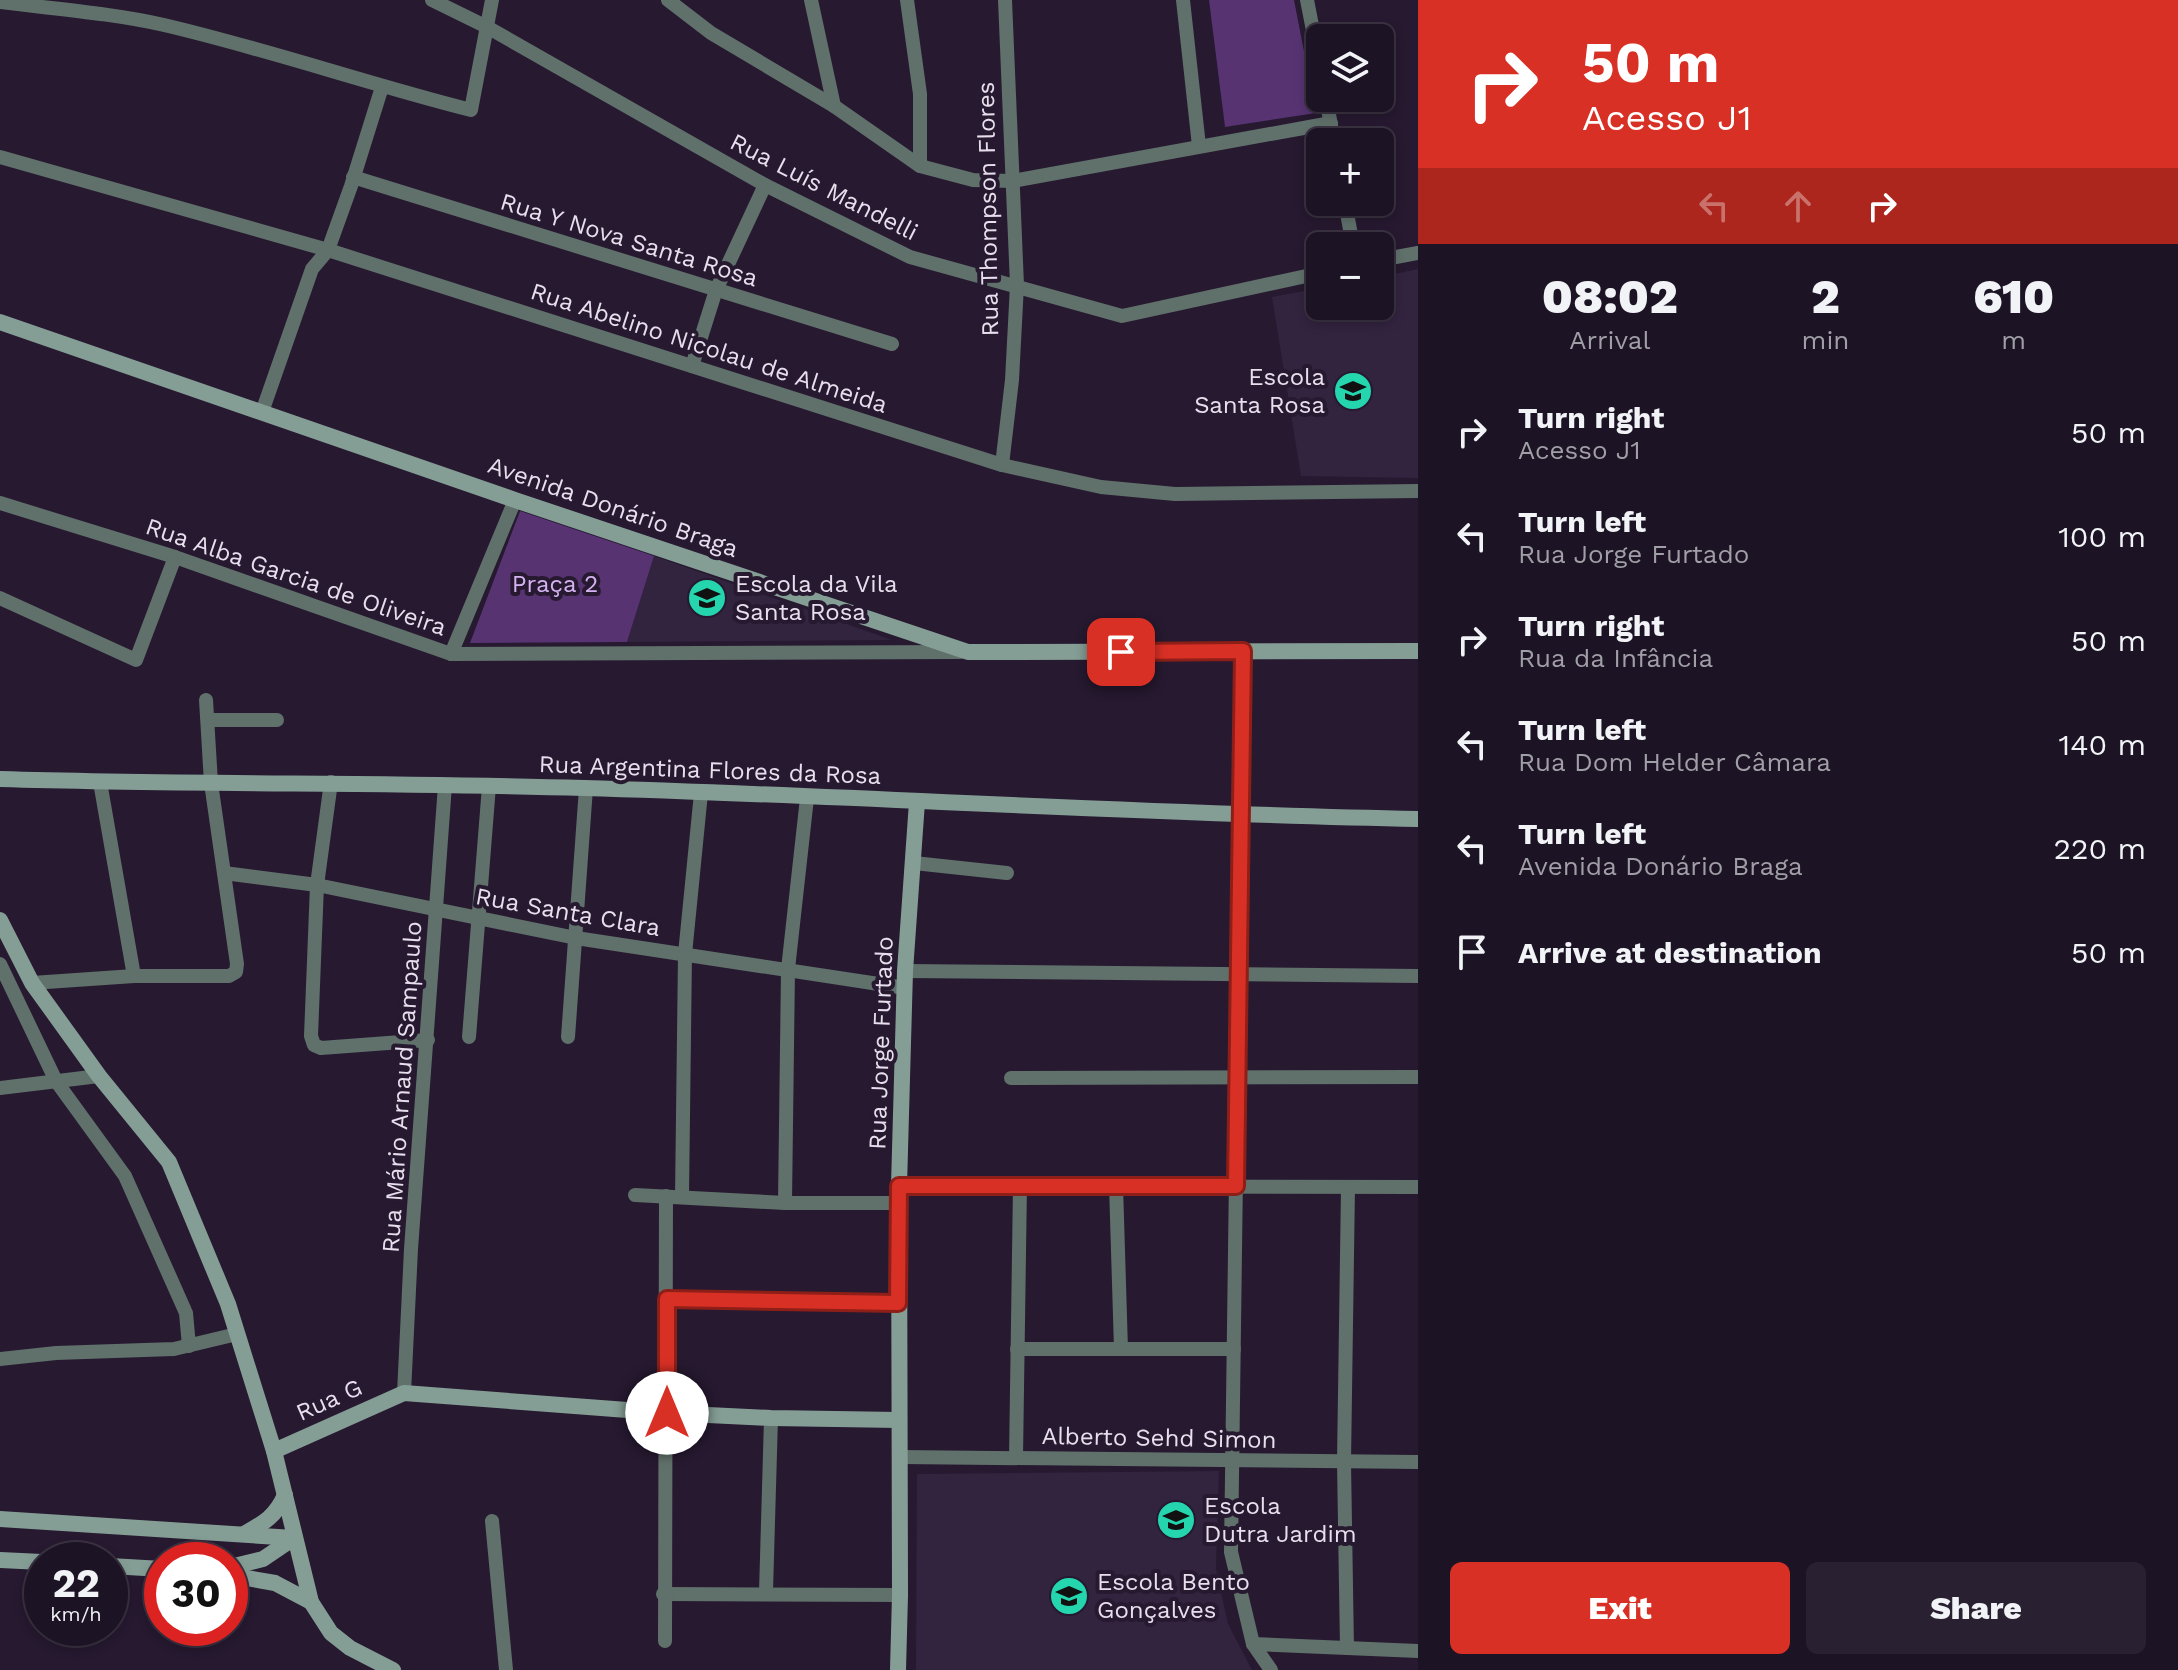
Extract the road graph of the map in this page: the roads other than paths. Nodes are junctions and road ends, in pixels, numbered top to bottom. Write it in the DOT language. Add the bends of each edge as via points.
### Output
graph roads {
  1 [pos="432,0"];
  2 [pos="492,0"];
  3 [pos="668,0"];
  4 [pos="811,0"];
  5 [pos="907,0"];
  6 [pos="1005,0"];
  7 [pos="1183,0"];
  8 [pos="1307,0"];
  9 [pos="0,2"];
  10 [pos="1312,24"];
  11 [pos="487,27"];
  12 [pos="382,87"];
  13 [pos="834,106"];
  14 [pos="1329,112"];
  15 [pos="1331,123"];
  16 [pos="1332,128"];
  17 [pos="1199,146"];
  18 [pos="0,157"];
  19 [pos="920,166"];
  20 [pos="353,177"];
  21 [pos="1012,181"];
  22 [pos="765,185"];
  23 [pos="328,250"];
  24 [pos="1418,253"];
  25 [pos="1394,257"];
  26 [pos="1306,276"];
  27 [pos="1017,285"];
  28 [pos="716,290"];
  29 [pos="0,322"];
  30 [pos="892,344"];
  31 [pos="692,366"];
  32 [pos="262,412"];
  33 [pos="1002,465"];
  34 [pos="1418,491"];
  35 [pos="515,500"];
  36 [pos="0,503"];
  37 [pos="175,557"];
  38 [pos="0,598"];
  39 [pos="1243,651"];
  40 [pos="1418,651"];
  41 [pos="968,652"];
  42 [pos="451,654"];
  43 [pos="206,700"];
  44 [pos="208,720"];
  45 [pos="277,720"];
  46 [pos="0,779"];
  47 [pos="100,782"];
  48 [pos="331,782"];
  49 [pos="211,783"];
  50 [pos="445,785"];
  51 [pos="489,786"];
  52 [pos="586,788"];
  53 [pos="701,793"];
  54 [pos="807,798"];
  55 [pos="917,802"];
  56 [pos="1240,815"];
  57 [pos="1418,819"];
  58 [pos="914,863"];
  59 [pos="224,873"];
  60 [pos="1007,873"];
  61 [pos="317,885"];
  62 [pos="437,912"];
  63 [pos="0,920"];
  64 [pos="479,920"];
  65 [pos="576,938"];
  66 [pos="685,954"];
  67 [pos="0,964"];
  68 [pos="788,969"];
  69 [pos="134,976"];
  70 [pos="1239,976"];
  71 [pos="1418,976"];
  72 [pos="905,980"];
  73 [pos="32,983"];
  74 [pos="469,1037"];
  75 [pos="568,1037"];
  76 [pos="428,1040"];
  77 [pos="99,1076"];
  78 [pos="1237,1077"];
  79 [pos="1418,1077"];
  80 [pos="1011,1078"];
  81 [pos="56,1081"];
  82 [pos="0,1088"];
  83 [pos="1020,1185"];
  84 [pos="1116,1185"];
  85 [pos="1236,1186"];
  86 [pos="1348,1187"];
  87 [pos="1418,1187"];
  88 [pos="635,1195"];
  89 [pos="899,1195"];
  90 [pos="666,1196"];
  91 [pos="682,1197"];
  92 [pos="785,1203"];
  93 [pos="667,1299"];
  94 [pos="898,1303"];
  95 [pos="237,1334"];
  96 [pos="189,1346"];
  97 [pos="1017,1349"];
  98 [pos="1121,1349"];
  99 [pos="1234,1349"];
  100 [pos="0,1359"];
  101 [pos="404,1393"];
  102 [pos="667,1413"];
  103 [pos="771,1418"];
  104 [pos="899,1420"];
  105 [pos="274,1451"];
  106 [pos="900,1457"];
  107 [pos="1016,1458"];
  108 [pos="1231,1460"];
  109 [pos="1344,1462"];
  110 [pos="1418,1462"];
  111 [pos="285,1495"];
  112 [pos="0,1519"];
  113 [pos="492,1521"];
  114 [pos="243,1535"];
  115 [pos="294,1538"];
  116 [pos="0,1560"];
  117 [pos="24,1561"];
  118 [pos="248,1563"];
  119 [pos="248,1578"];
  120 [pos="766,1592"];
  121 [pos="663,1594"];
  122 [pos="900,1595"];
  123 [pos="311,1602"];
  124 [pos="665,1641"];
  125 [pos="1253,1644"];
  126 [pos="1347,1648"];
  127 [pos="1418,1651"];
  128 [pos="393,1670"];
  129 [pos="506,1670"];
  130 [pos="898,1670"];
  131 [pos="1271,1670"];
  1 -- 11 [label="street, Rua Luís Mandelli"];
  2 -- 11 [label="street"];
  3 -- 13 [label="street" via="711,33"];
  4 -- 13 [label="street"];
  5 -- 19 [label="street" via="920,94"];
  6 -- 21 [label="street, Rua Thompson Flores"];
  7 -- 17 [label="street"];
  8 -- 10 [label="street"];
  9 -- 12 [label="street" via="161,24"];
  11 -- 12 [label="street" via="471,110"];
  11 -- 22 [label="street, Rua Luís Mandelli"];
  12 -- 20 [label="street"];
  13 -- 19 [label="street"];
  14 -- 15 [label="street"];
  15 -- 16 [label="street"];
  15 -- 17 [label="street"];
  17 -- 21 [label="street"];
  18 -- 23 [label="street, Rua Abelino Nicolau de Almeida"];
  19 -- 21 [label="street" via="973,180"];
  20 -- 23 [label="street"];
  20 -- 28 [label="street, Rua Y Nova Santa Rosa"];
  21 -- 27 [label="street, Rua Thompson Flores"];
  22 -- 27 [label="street, Rua Luís Mandelli" via="910,257"];
  22 -- 28 [label="street"];
  23 -- 31 [label="street, Rua Abelino Nicolau de Almeida"];
  23 -- 32 [label="street" via="312,269"];
  24 -- 25 [label="street"];
  26 -- 27 [label="street, Rua Luís Mandelli" via="1122,316"];
  27 -- 33 [label="street, Rua Thompson Flores"];
  28 -- 30 [label="street, Rua Y Nova Santa Rosa"];
  28 -- 31 [label="street"];
  29 -- 32 [label="street, Avenida Donário Braga"];
  31 -- 33 [label="street, Rua Abelino Nicolau de Almeida"];
  32 -- 35 [label="street, Avenida Donário Braga"];
  33 -- 34 [label="street, Rua Abelino Nicolau de Almeida" via="1101,487 1175,494"];
  35 -- 41 [label="street, Avenida Donário Braga"];
  35 -- 42 [label="street"];
  36 -- 37 [label="street, Rua Alba Garcia de Oliveira"];
  37 -- 38 [label="street" via="136,660"];
  37 -- 42 [label="street, Rua Alba Garcia de Oliveira"];
  39 -- 40 [label="street, Avenida Donário Braga"];
  39 -- 41 [label="street, Avenida Donário Braga"];
  39 -- 56 [label="street"];
  41 -- 42 [label="street, Rua Alba Garcia de Oliveira"];
  43 -- 44 [label="street"];
  44 -- 45 [label="street"];
  44 -- 49 [label="street"];
  46 -- 47 [label="street, Rua Argentina Flores da Rosa"];
  47 -- 49 [label="street, Rua Argentina Flores da Rosa"];
  47 -- 69 [label="street"];
  48 -- 49 [label="street, Rua Argentina Flores da Rosa"];
  48 -- 50 [label="street, Rua Argentina Flores da Rosa"];
  48 -- 61 [label="street"];
  49 -- 59 [label="street"];
  50 -- 51 [label="street, Rua Argentina Flores da Rosa"];
  50 -- 62 [label="street, Rua Mário Arnaud Sampaulo"];
  51 -- 52 [label="street, Rua Argentina Flores da Rosa"];
  51 -- 64 [label="street"];
  52 -- 53 [label="street, Rua Argentina Flores da Rosa"];
  52 -- 65 [label="street"];
  53 -- 54 [label="street, Rua Argentina Flores da Rosa"];
  53 -- 66 [label="street"];
  54 -- 55 [label="street, Rua Argentina Flores da Rosa"];
  54 -- 68 [label="street"];
  55 -- 56 [label="street, Rua Argentina Flores da Rosa"];
  55 -- 58 [label="street, Rua Jorge Furtado"];
  56 -- 57 [label="street, Rua Argentina Flores da Rosa"];
  56 -- 70 [label="street"];
  58 -- 60 [label="street"];
  58 -- 72 [label="street, Rua Jorge Furtado"];
  59 -- 61 [label="street, Rua Santa Clara"];
  59 -- 69 [label="street" via="236,972"];
  61 -- 62 [label="street, Rua Santa Clara"];
  61 -- 76 [label="street" via="314,1045"];
  62 -- 64 [label="street, Rua Santa Clara"];
  62 -- 76 [label="street, Rua Mário Arnaud Sampaulo"];
  63 -- 73 [label="street"];
  64 -- 65 [label="street, Rua Santa Clara"];
  64 -- 74 [label="street"];
  65 -- 66 [label="street, Rua Santa Clara"];
  65 -- 75 [label="street"];
  66 -- 68 [label="street, Rua Santa Clara"];
  66 -- 91 [label="street"];
  67 -- 81 [label="street"];
  68 -- 72 [label="street, Rua Santa Clara"];
  68 -- 92 [label="street"];
  69 -- 73 [label="street"];
  70 -- 71 [label="street, Rua Santa Clara"];
  70 -- 72 [label="street, Rua Santa Clara"];
  70 -- 78 [label="street"];
  72 -- 89 [label="street, Rua Jorge Furtado"];
  73 -- 77 [label="street"];
  76 -- 101 [label="street, Rua Mário Arnaud Sampaulo"];
  77 -- 81 [label="street"];
  77 -- 95 [label="street" via="169,1162"];
  78 -- 79 [label="street"];
  78 -- 80 [label="street"];
  78 -- 85 [label="street"];
  81 -- 82 [label="street"];
  81 -- 96 [label="street" via="125,1176 186,1313"];
  83 -- 84 [label="street"];
  83 -- 89 [label="street"];
  83 -- 97 [label="street"];
  84 -- 85 [label="street"];
  84 -- 98 [label="street"];
  85 -- 86 [label="street"];
  85 -- 99 [label="street"];
  86 -- 87 [label="street"];
  86 -- 109 [label="street"];
  88 -- 90 [label="street"];
  89 -- 92 [label="street"];
  89 -- 94 [label="street, Rua Jorge Furtado"];
  90 -- 91 [label="street"];
  90 -- 93 [label="street"];
  91 -- 92 [label="street"];
  93 -- 94 [label="street"];
  93 -- 102 [label="street"];
  94 -- 104 [label="street, Rua Jorge Furtado"];
  95 -- 96 [label="street"];
  95 -- 105 [label="street"];
  96 -- 100 [label="street"];
  97 -- 98 [label="street"];
  97 -- 107 [label="street"];
  98 -- 99 [label="street"];
  99 -- 108 [label="street"];
  101 -- 102 [label="street"];
  101 -- 105 [label="street, Rua G"];
  102 -- 103 [label="street"];
  102 -- 121 [label="street"];
  103 -- 104 [label="street"];
  103 -- 120 [label="street"];
  104 -- 106 [label="street, Rua Jorge Furtado"];
  105 -- 111 [label="street"];
  106 -- 107 [label="street, Alberto Sehd Simon"];
  106 -- 122 [label="street, Rua Jorge Furtado"];
  107 -- 108 [label="street, Alberto Sehd Simon"];
  108 -- 109 [label="street, Alberto Sehd Simon"];
  108 -- 125 [label="street" via="1231,1552"];
  109 -- 110 [label="street, Alberto Sehd Simon"];
  109 -- 126 [label="street"];
  111 -- 114 [label="street" via="278,1512"];
  111 -- 115 [label="street"];
  112 -- 114 [label="street"];
  113 -- 129 [label="street"];
  114 -- 115 [label="street"];
  115 -- 118 [label="street"];
  115 -- 123 [label="street"];
  116 -- 117 [label="street"];
  119 -- 123 [label="street" via="275,1583"];
  120 -- 121 [label="street"];
  120 -- 122 [label="street"];
  121 -- 124 [label="street"];
  122 -- 130 [label="street, Rua Jorge Furtado"];
  123 -- 128 [label="street" via="331,1633"];
  125 -- 126 [label="street"];
  125 -- 131 [label="street"];
  126 -- 127 [label="street"];
}
